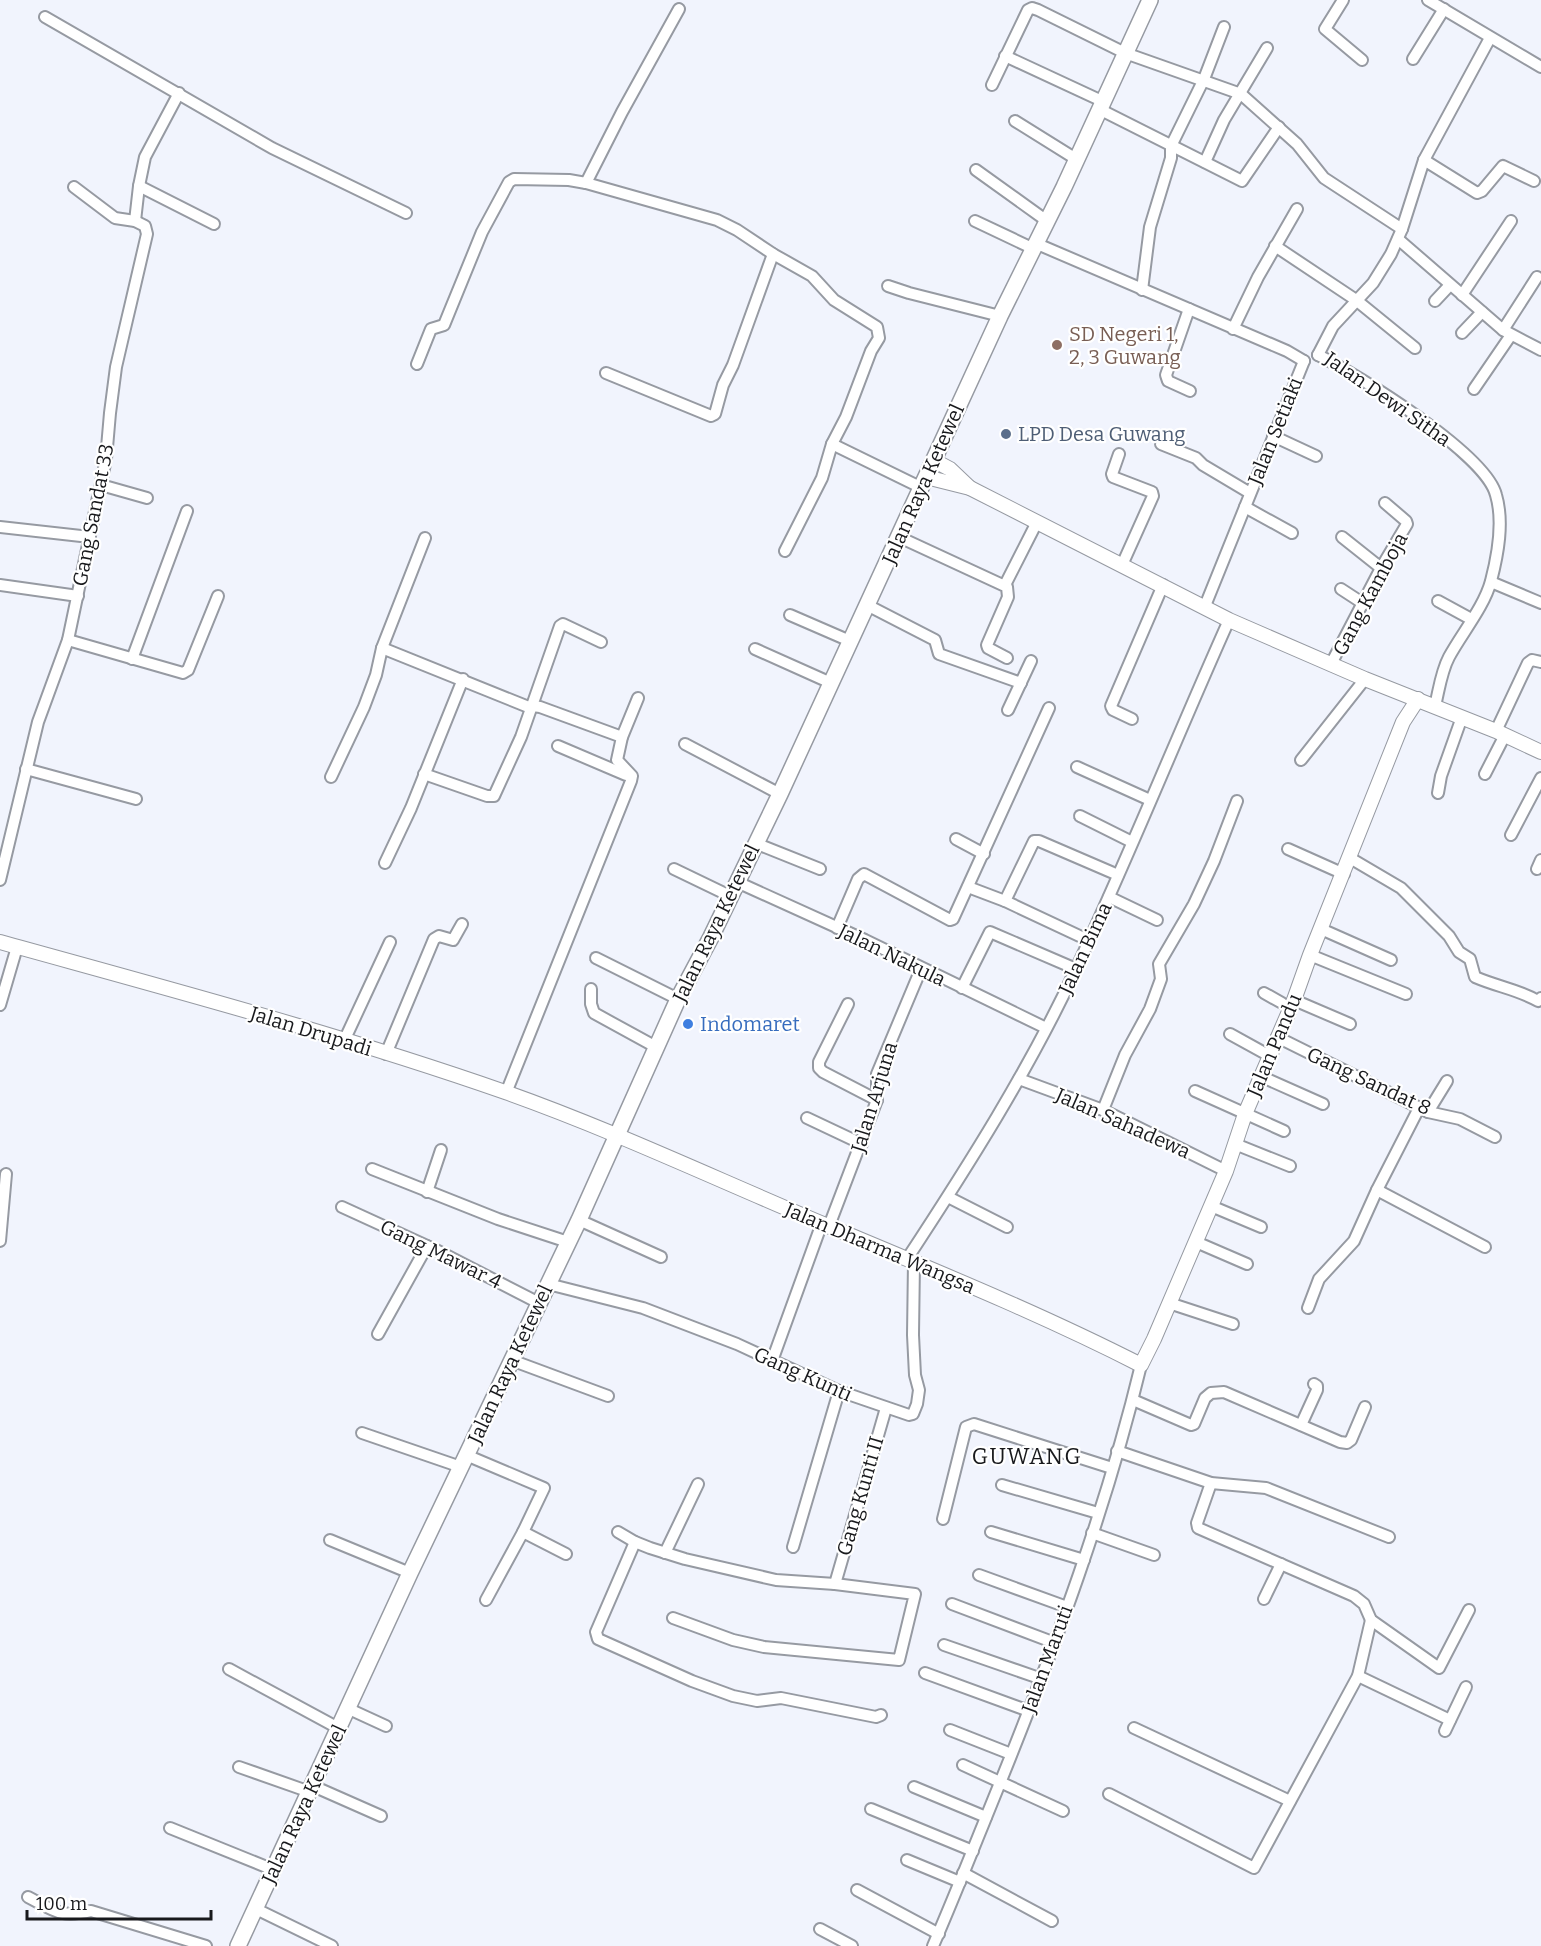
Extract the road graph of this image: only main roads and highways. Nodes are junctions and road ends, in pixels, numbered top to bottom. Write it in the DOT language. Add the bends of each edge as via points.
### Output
graph roads {
  1 [pos="1150,0"];
  2 [pos="238,1946"];
  1 -- 2 [label="main road, Jalan Raya Ketewel" via="780,794 678,999 579,1220"];
}
